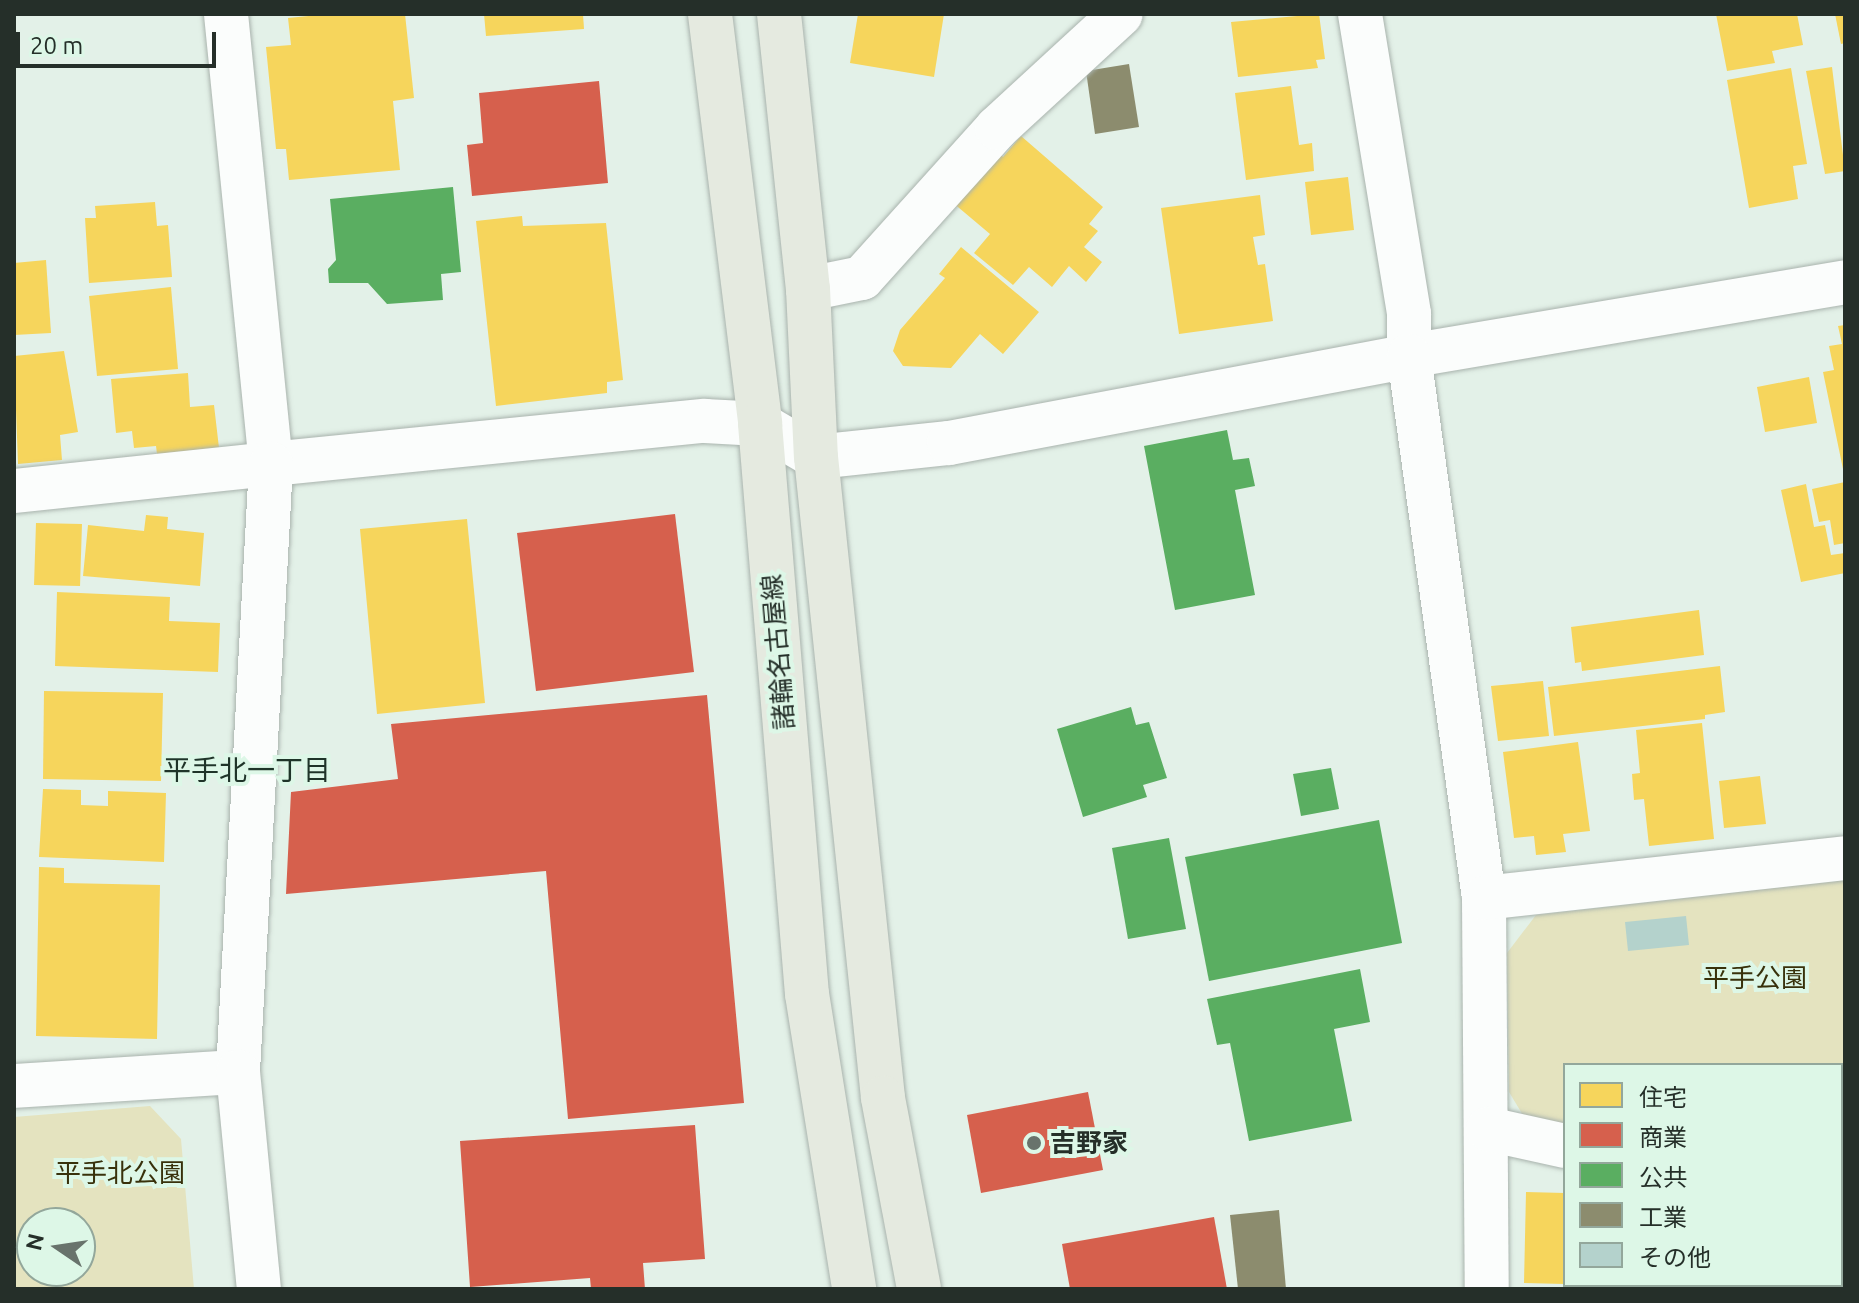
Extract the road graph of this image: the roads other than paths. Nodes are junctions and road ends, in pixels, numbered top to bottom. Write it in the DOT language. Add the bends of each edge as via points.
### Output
graph roads {
  1 [pos="226,14"];
  2 [pos="710,14"];
  3 [pos="779,14"];
  4 [pos="1121,14"];
  5 [pos="1360,14"];
  6 [pos="1845,282"];
  7 [pos="808,289"];
  8 [pos="1409,356"];
  9 [pos="760,424"];
  10 [pos="816,457"];
  11 [pos="271,464"];
  12 [pos="14,491"];
  13 [pos="1845,858"];
  14 [pos="1484,898"];
  15 [pos="238,1072"];
  16 [pos="14,1086"];
  17 [pos="1488,1129"];
  18 [pos="1563,1146"];
  19 [pos="259,1289"];
  20 [pos="854,1289"];
  21 [pos="919,1289"];
  22 [pos="1487,1289"];
  1 -- 11 [label="street"];
  2 -- 9 [label="main road, 諸輪名古屋線"];
  3 -- 7 [label="main road"];
  4 -- 7 [label="street" via="997,128 862,278"];
  5 -- 8 [label="street" via="1409,314"];
  6 -- 8 [label="street"];
  7 -- 10 [label="main road"];
  8 -- 10 [label="street" via="949,443"];
  8 -- 14 [label="street"];
  9 -- 10 [label="street"];
  9 -- 11 [label="street" via="705,421"];
  9 -- 20 [label="main road, 諸輪名古屋線" via="807,994"];
  10 -- 21 [label="main road" via="883,1098"];
  11 -- 12 [label="street"];
  11 -- 15 [label="street"];
  13 -- 14 [label="street"];
  14 -- 17 [label="street"];
  15 -- 16 [label="street"];
  15 -- 19 [label="street"];
  17 -- 18 [label="street"];
  17 -- 22 [label="street"];
}
